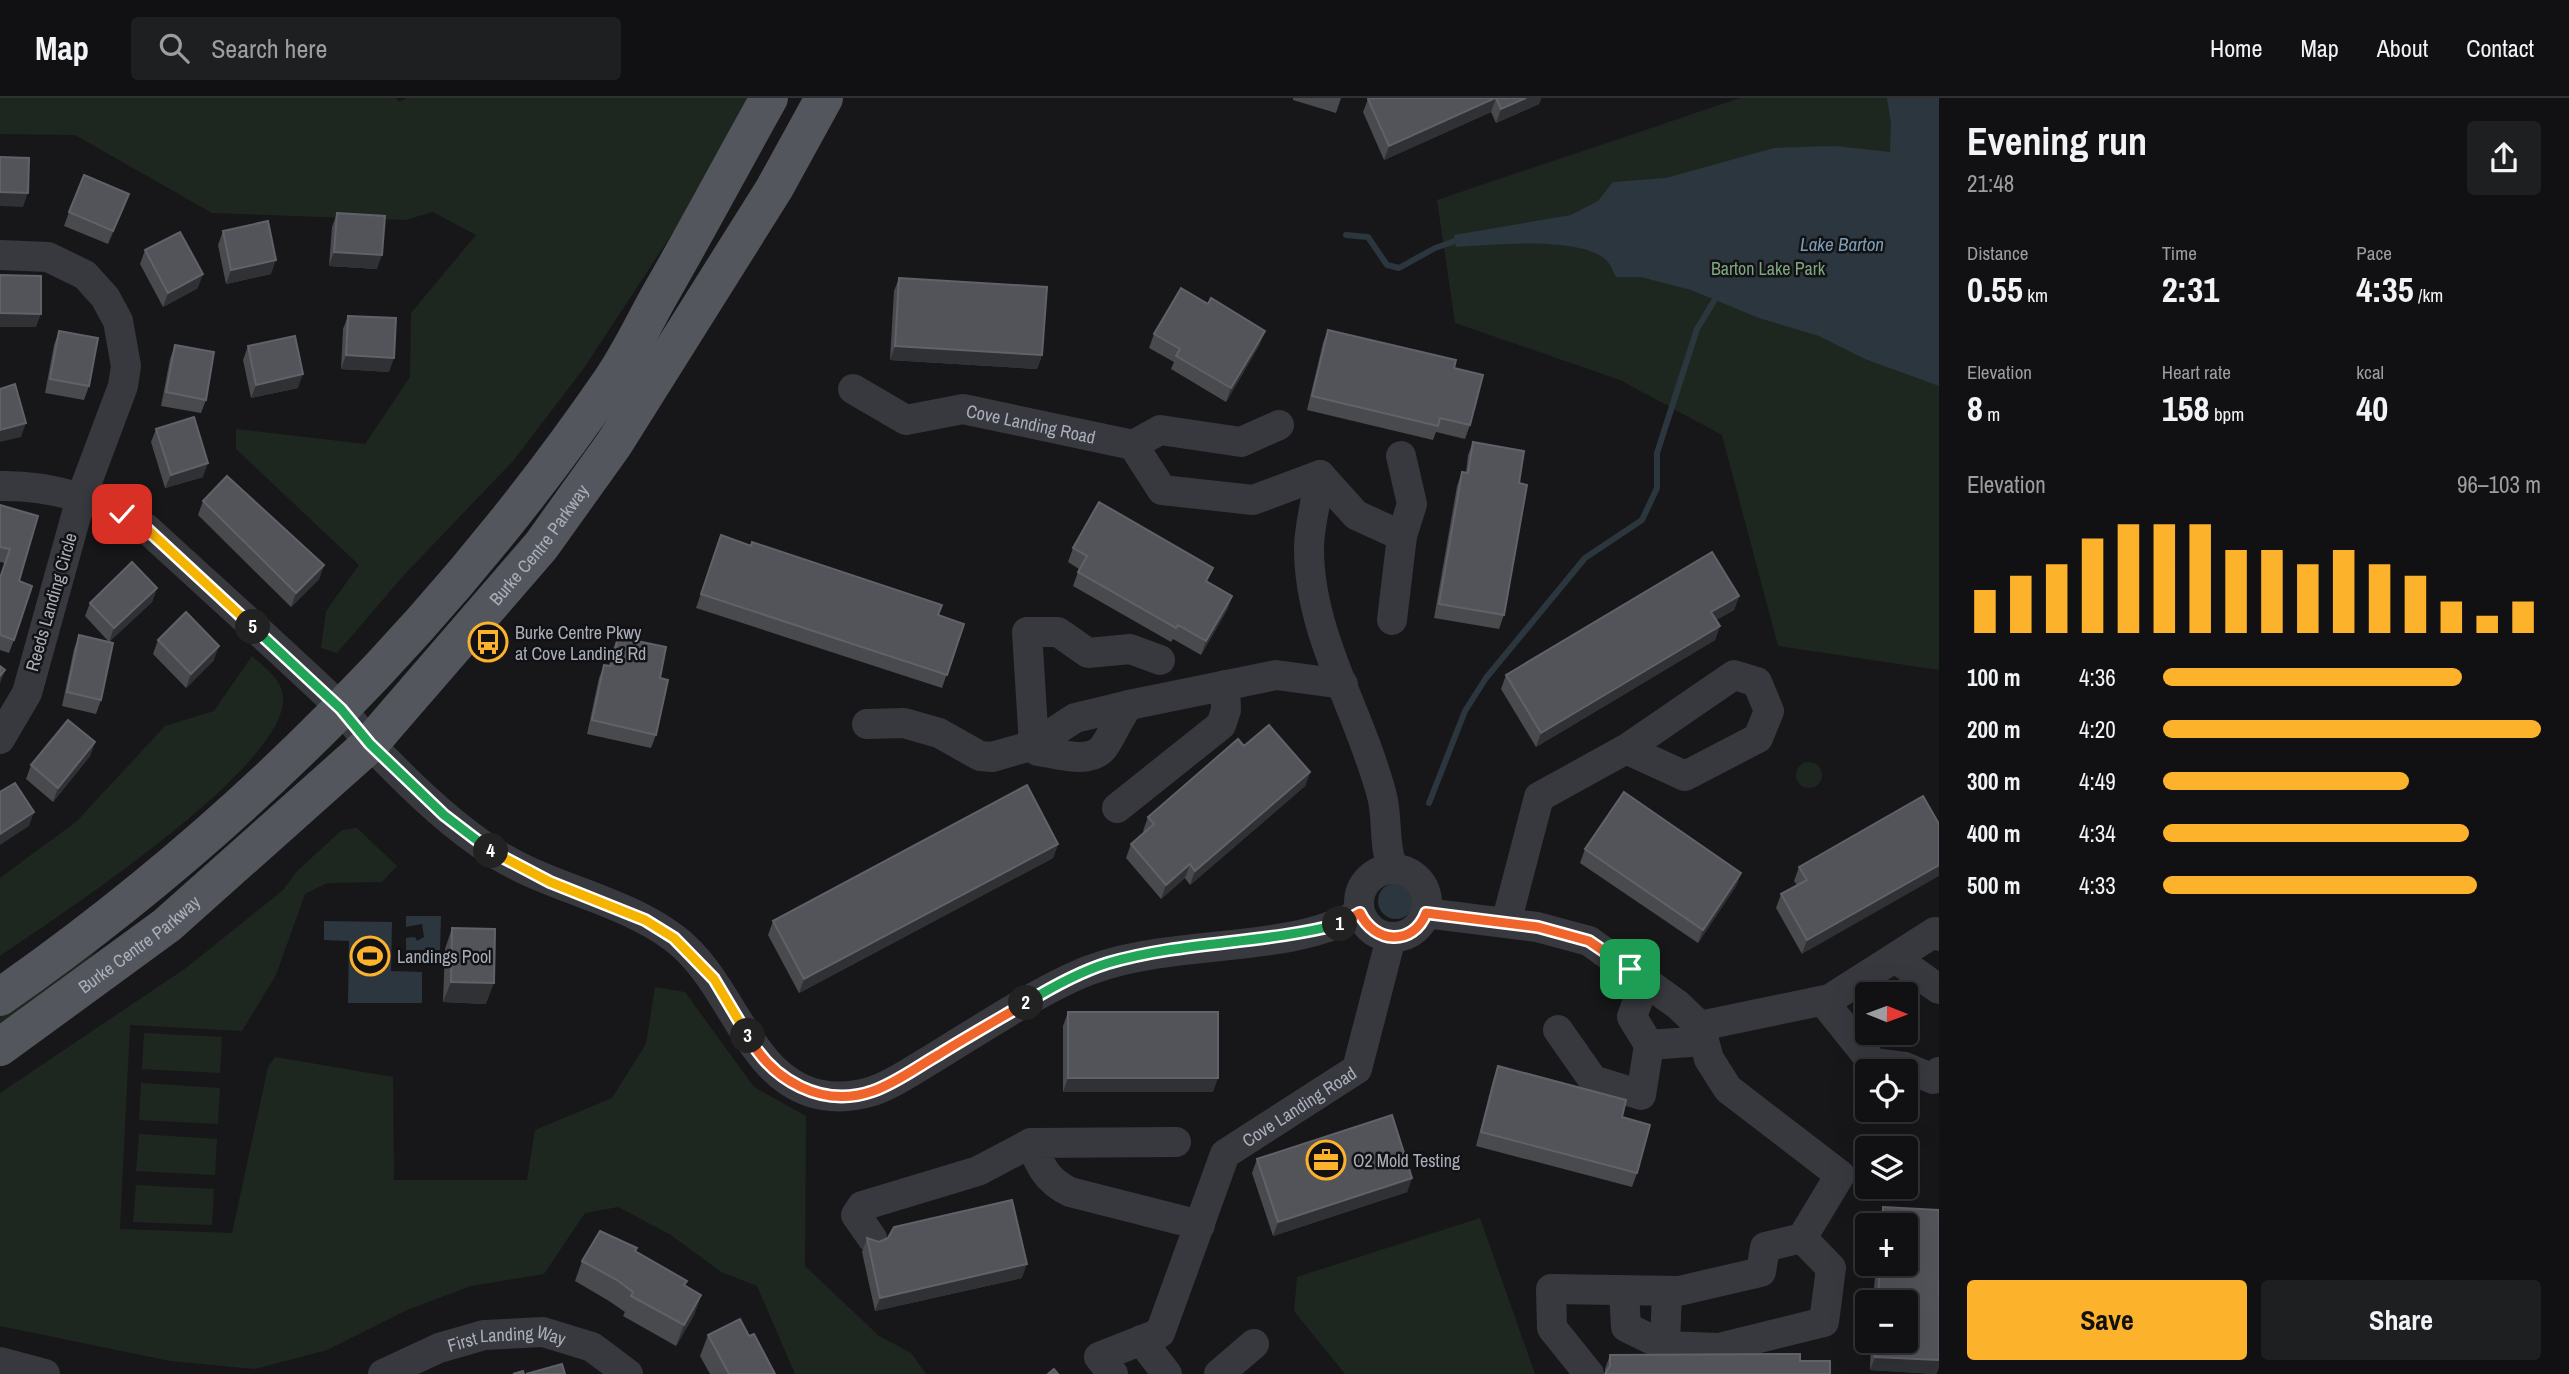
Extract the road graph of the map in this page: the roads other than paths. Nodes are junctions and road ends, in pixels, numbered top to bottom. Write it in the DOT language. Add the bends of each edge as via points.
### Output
graph roads {
  1 [pos="769,98"];
  2 [pos="824,98"];
  3 [pos="0,255"];
  4 [pos="853,389"];
  5 [pos="1279,425"];
  6 [pos="1133,445"];
  7 [pos="1401,456"];
  8 [pos="1320,474"];
  9 [pos="0,486"];
  10 [pos="81,498"];
  11 [pos="1402,536"];
  12 [pos="1392,620"];
  13 [pos="1160,660"];
  14 [pos="1343,684"];
  15 [pos="1225,685"];
  16 [pos="1129,705"];
  17 [pos="341,709"];
  18 [pos="867,724"];
  19 [pos="0,739"];
  20 [pos="370,744"];
  21 [pos="1034,745"];
  22 [pos="1626,749"];
  23 [pos="1117,808"];
  24 [pos="1394,869"];
  25 [pos="1360,913"];
  26 [pos="1426,913"];
  27 [pos="1506,923"];
  28 [pos="1939,936"];
  29 [pos="1391,938"];
  30 [pos="1895,958"];
  31 [pos="1645,980"];
  32 [pos="1939,989"];
  33 [pos="0,997"];
  34 [pos="1823,1001"];
  35 [pos="1558,1030"];
  36 [pos="1702,1033"];
  37 [pos="1649,1045"];
  38 [pos="0,1047"];
  39 [pos="1939,1072"];
  40 [pos="1176,1142"];
  41 [pos="1031,1143"];
  42 [pos="1200,1225"];
  43 [pos="872,1238"];
  44 [pos="1802,1238"];
  45 [pos="1624,1291"];
  46 [pos="1667,1291"];
  47 [pos="1141,1340"];
  48 [pos="1254,1344"];
  49 [pos="1665,1346"];
  50 [pos="0,1362"];
  51 [pos="46,1374"];
  52 [pos="383,1374"];
  53 [pos="628,1374"];
  54 [pos="1113,1374"];
  55 [pos="1167,1374"];
  56 [pos="1219,1374"];
  57 [pos="1589,1374"];
  1 -- 17 [label="main road" via="612,379 474,562"];
  2 -- 20 [label="main road, Burke Centre Parkway" via="774,189 614,444 541,546"];
  3 -- 10 [label="street, Reeds Landing Circle" via="32,254 66,263 95,285 118,321 125,366 123,386"];
  4 -- 6 [label="street, Cove Landing Road" via="905,419 963,409"];
  5 -- 6 [label="street" via="1241,442 1160,430"];
  6 -- 8 [label="street" via="1162,490 1253,500"];
  7 -- 11 [label="street" via="1412,504"];
  8 -- 11 [label="street" via="1356,515"];
  8 -- 14 [label="street" via="1309,548 1312,583"];
  9 -- 10 [label="street" via="28,485"];
  10 -- 17 [label="street" via="147,529"];
  10 -- 19 [label="street, Reeds Landing Circle" via="26,693"];
  11 -- 12 [label="street"];
  13 -- 21 [label="street" via="1130,649 1088,653 1058,632 1027,632"];
  14 -- 15 [label="street" via="1276,675"];
  14 -- 24 [label="street" via="1382,796 1388,860"];
  15 -- 16 [label="street"];
  15 -- 23 [label="street" via="1227,710 1221,725"];
  16 -- 21 [label="street" via="1075,718"];
  16 -- 21 [label="street" via="1102,750 1090,756 1038,751"];
  17 -- 20 [label="street"];
  17 -- 33 [label="main road" via="184,855"];
  18 -- 21 [label="street" via="904,723 992,757"];
  20 -- 25 [label="street" via="483,846 550,882 645,920 674,938 714,979 766,1064 791,1084 824,1095 847,1097 884,1087 1047,990 1106,964 1156,952 1280,937 1339,925"];
  20 -- 38 [label="main road, Burke Centre Parkway" via="167,925"];
  22 -- 27 [label="street" via="1539,797"];
  24 -- 25 [label="street" via="1383,870 1366,883"];
  24 -- 26 [label="street" via="1419,880 1427,897"];
  25 -- 29 [label="street" via="1372,930"];
  26 -- 27 [label="street"];
  26 -- 29 [label="street" via="1411,933"];
  27 -- 31 [label="street" via="1589,941"];
  28 -- 30 [label="street" via="1935,932"];
  29 -- 42 [label="street, Cove Landing Road" via="1357,1069 1225,1154"];
  30 -- 32 [label="street"];
  30 -- 34 [label="street"];
  31 -- 36 [label="street"];
  31 -- 37 [label="street" via="1632,1017"];
  34 -- 36 [label="street"];
  34 -- 39 [label="street" via="1873,1063 1905,1067 1933,1079"];
  35 -- 37 [label="street" via="1592,1080 1641,1095"];
  36 -- 37 [label="street"];
  36 -- 44 [label="street" via="1709,1059 1728,1089 1840,1175"];
  40 -- 41 [label="street"];
  41 -- 42 [label="street" via="1042,1170 1054,1184 1070,1192"];
  41 -- 43 [label="street" via="978,1171 862,1206 856,1215"];
  42 -- 47 [label="street, Cove Landing Road" via="1160,1333"];
  44 -- 46 [label="street" via="1765,1247 1761,1272"];
  44 -- 49 [label="street" via="1831,1268 1824,1322 1718,1348"];
  45 -- 46 [label="street"];
  45 -- 49 [label="street" via="1626,1326"];
  45 -- 57 [label="street" via="1551,1289 1552,1328"];
  46 -- 49 [label="street"];
  47 -- 54 [label="street, Cove Landing Road" via="1099,1357"];
  47 -- 55 [label="street"];
  48 -- 56 [label="street"];
  50 -- 51 [label="street"];
  52 -- 53 [label="street, First Landing Way" via="484,1335 543,1332 592,1347"];
}
